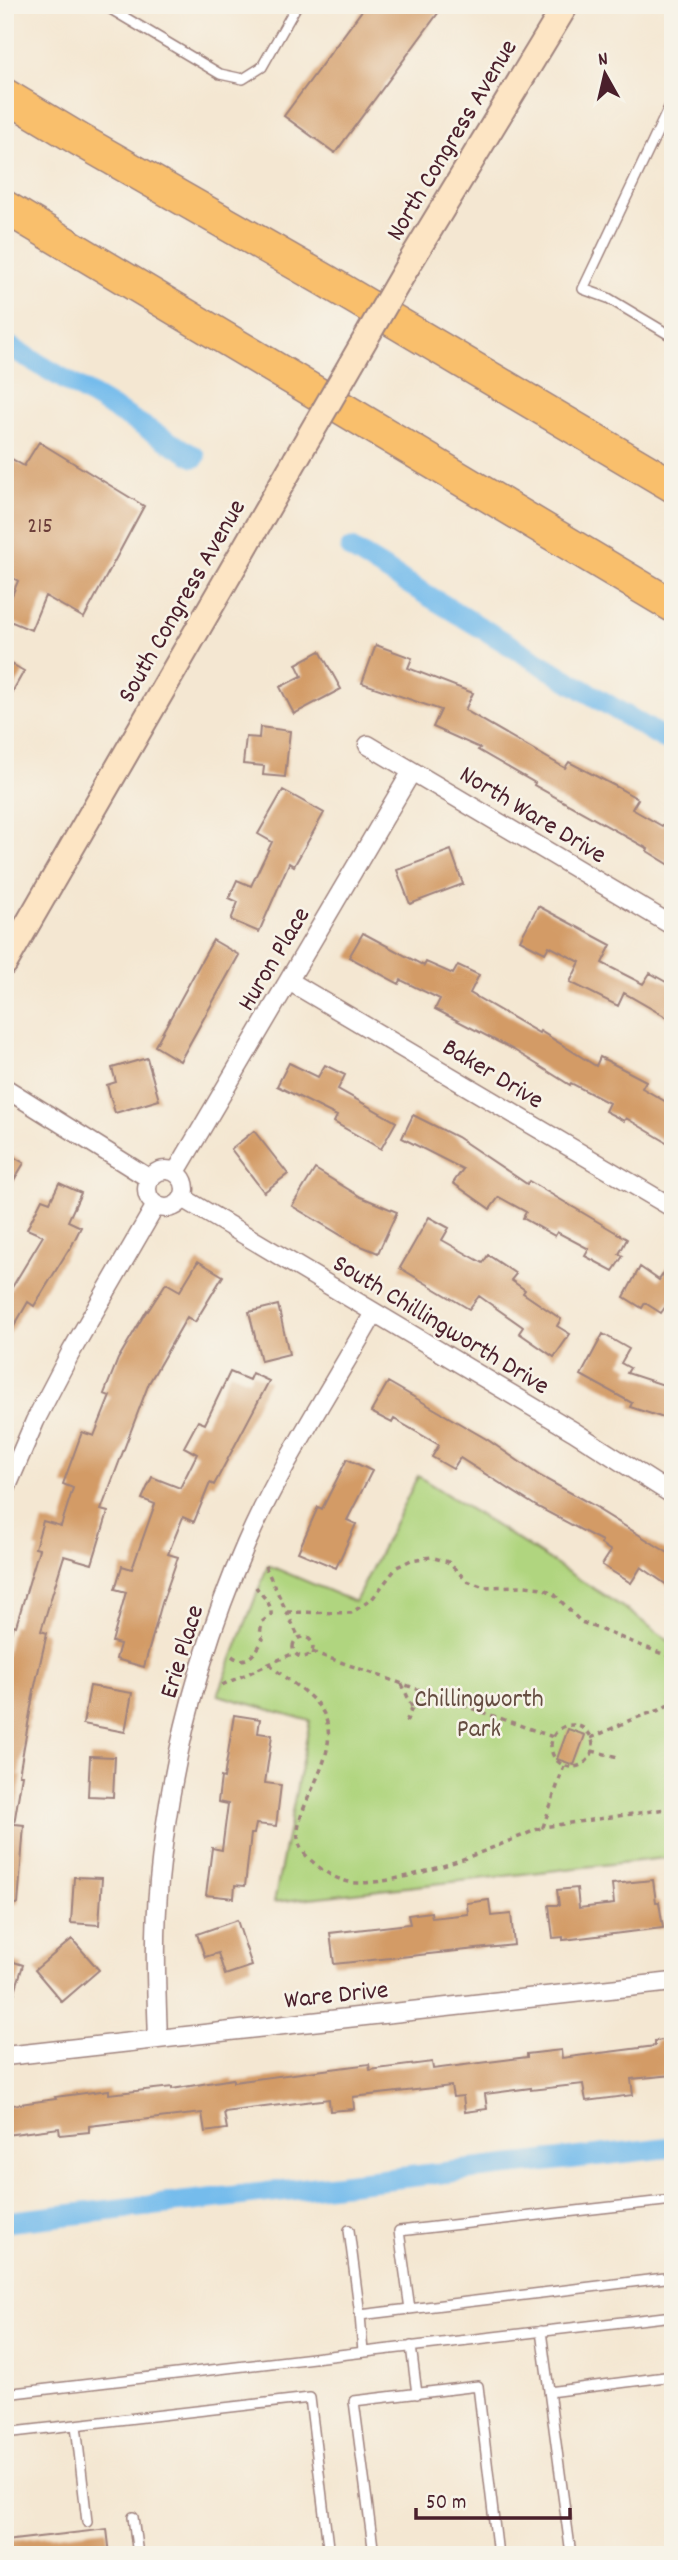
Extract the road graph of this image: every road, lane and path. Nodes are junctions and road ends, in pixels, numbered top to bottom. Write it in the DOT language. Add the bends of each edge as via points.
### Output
graph roads {
  1 [pos="104,5"];
  2 [pos="297,5"];
  3 [pos="566,5"];
  4 [pos="5,95"];
  5 [pos="673,99"];
  6 [pos="5,206"];
  7 [pos="407,267"];
  8 [pos="673,337"];
  9 [pos="673,486"];
  10 [pos="673,606"];
  11 [pos="368,745"];
  12 [pos="412,771"];
  13 [pos="673,926"];
  14 [pos="5,963"];
  15 [pos="289,981"];
  16 [pos="5,1088"];
  17 [pos="176,1172"];
  18 [pos="150,1179"];
  19 [pos="183,1198"];
  20 [pos="156,1205"];
  21 [pos="673,1208"];
  22 [pos="374,1313"];
  23 [pos="5,1491"];
  24 [pos="673,1494"];
  25 [pos="265,1566"];
  26 [pos="256,1587"];
  27 [pos="287,1612"];
  28 [pos="299,1638"];
  29 [pos="312,1652"];
  30 [pos="294,1653"];
  31 [pos="232,1656"];
  32 [pos="673,1658"];
  33 [pos="672,1663"];
  34 [pos="270,1664"];
  35 [pos="673,1681"];
  36 [pos="402,1684"];
  37 [pos="222,1685"];
  38 [pos="434,1695"];
  39 [pos="673,1696"];
  40 [pos="412,1708"];
  41 [pos="406,1722"];
  42 [pos="552,1737"];
  43 [pos="591,1738"];
  44 [pos="592,1751"];
  45 [pos="618,1757"];
  46 [pos="564,1766"];
  47 [pos="673,1808"];
  48 [pos="543,1828"];
  49 [pos="673,1982"];
  50 [pos="158,2039"];
  51 [pos="5,2056"];
  52 [pos="673,2200"];
  53 [pos="349,2230"];
  54 [pos="673,2277"];
  55 [pos="410,2309"];
  56 [pos="360,2315"];
  57 [pos="673,2316"];
  58 [pos="541,2332"];
  59 [pos="411,2346"];
  60 [pos="363,2352"];
  61 [pos="673,2376"];
  62 [pos="549,2392"];
  63 [pos="417,2393"];
  64 [pos="5,2394"];
  65 [pos="76,2425"];
  66 [pos="5,2433"];
  67 [pos="133,2517"];
  68 [pos="87,2522"];
  69 [pos="138,2555"];
  70 [pos="329,2555"];
  71 [pos="374,2555"];
  72 [pos="499,2555"];
  73 [pos="571,2555"];
  1 -- 2 [label="lane" via="220,74 243,79 262,67"];
  3 -- 7 [label="street, North Congress Avenue"];
  4 -- 9 [label="highway"];
  5 -- 8 [label="lane" via="583,289 608,298"];
  6 -- 10 [label="highway"];
  7 -- 14 [label="street, South Congress Avenue, bridge"];
  11 -- 12 [label="street, North Ware Drive"];
  12 -- 13 [label="street, North Ware Drive"];
  12 -- 15 [label="street, Huron Place"];
  15 -- 17 [label="street, Huron Place"];
  15 -- 21 [label="street, Baker Drive"];
  16 -- 18 [label="street"];
  17 -- 18 [label="street" via="157,1171"];
  17 -- 19 [label="street" via="186,1188"];
  18 -- 20 [label="street" via="147,1192"];
  19 -- 20 [label="street" via="170,1208"];
  19 -- 22 [label="street, South Chillingworth Drive"];
  20 -- 23 [label="street" via="71,1352"];
  22 -- 24 [label="street, South Chillingworth Drive"];
  22 -- 50 [label="street, Erie Place" via="277,1480 220,1608 198,1675 180,1743 159,1882 155,1952"];
  25 -- 27 [label="path"];
  26 -- 31 [label="path" via="272,1611 262,1622 263,1639 257,1652 246,1660"];
  27 -- 28 [label="path"];
  27 -- 32 [label="path" via="352,1613 372,1599 397,1567 430,1557 448,1562 467,1580 484,1587 543,1588 581,1622"];
  28 -- 29 [label="path" via="311,1640"];
  28 -- 30 [label="path" via="293,1644"];
  29 -- 30 [label="path" via="304,1658"];
  29 -- 36 [label="path"];
  30 -- 34 [label="path"];
  32 -- 33 [label="path"];
  33 -- 35 [label="path"];
  34 -- 37 [label="path"];
  34 -- 48 [label="path" via="326,1718 328,1743 297,1832 309,1859 327,1873 360,1883 417,1872"];
  36 -- 38 [label="path"];
  36 -- 40 [label="path"];
  38 -- 40 [label="path"];
  38 -- 42 [label="path"];
  39 -- 43 [label="path" via="660,1710"];
  40 -- 41 [label="path"];
  42 -- 43 [label="path" via="570,1725 584,1729"];
  42 -- 46 [label="path" via="552,1756"];
  43 -- 44 [label="path"];
  44 -- 45 [label="path"];
  44 -- 46 [label="path" via="583,1764"];
  46 -- 48 [label="path"];
  47 -- 48 [label="path"];
  49 -- 50 [label="street, Ware Drive"];
  50 -- 51 [label="street, Ware Drive"];
  52 -- 55 [label="lane" via="399,2231"];
  53 -- 56 [label="lane"];
  54 -- 55 [label="lane"];
  55 -- 56 [label="lane"];
  56 -- 60 [label="lane"];
  57 -- 58 [label="lane"];
  58 -- 59 [label="lane"];
  58 -- 62 [label="lane"];
  59 -- 60 [label="lane"];
  59 -- 63 [label="lane"];
  60 -- 64 [label="lane"];
  61 -- 62 [label="lane"];
  62 -- 73 [label="lane"];
  63 -- 71 [label="lane" via="354,2401"];
  63 -- 72 [label="lane" via="478,2386"];
  65 -- 66 [label="lane"];
  65 -- 68 [label="lane"];
  65 -- 70 [label="lane" via="310,2398"];
  67 -- 69 [label="lane"];
}
